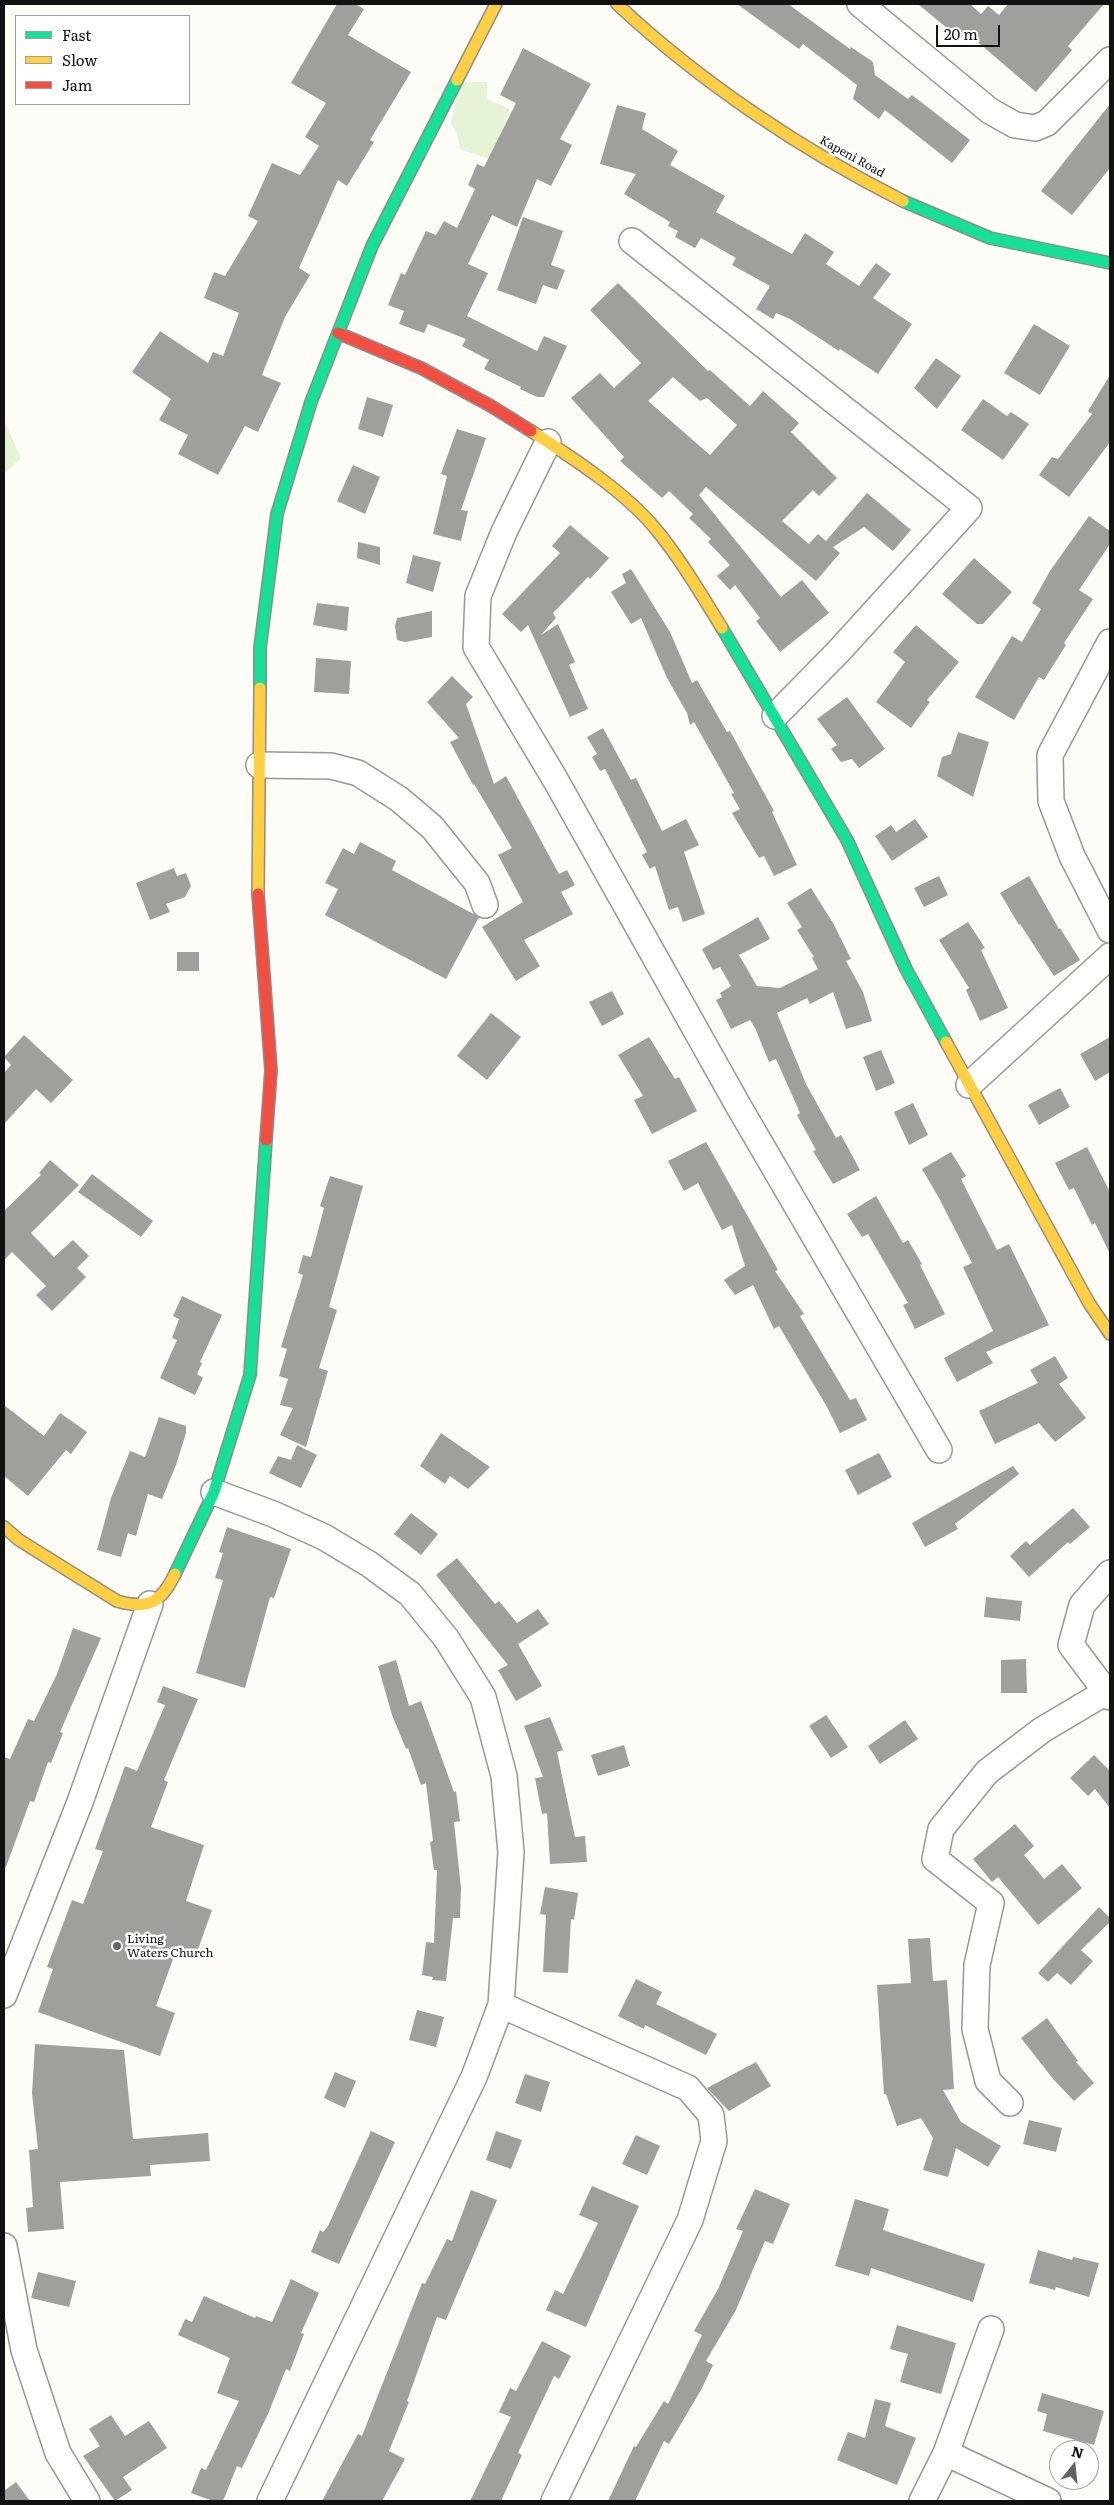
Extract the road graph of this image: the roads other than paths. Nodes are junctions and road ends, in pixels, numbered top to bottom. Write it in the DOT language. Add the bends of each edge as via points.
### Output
graph roads {
  1 [pos="496,4"];
  2 [pos="617,4"];
  3 [pos="860,4"];
  4 [pos="1110,60"];
  5 [pos="632,241"];
  6 [pos="1110,263"];
  7 [pos="338,333"];
  8 [pos="548,442"];
  9 [pos="1110,642"];
  10 [pos="775,716"];
  11 [pos="259,764"];
  12 [pos="485,905"];
  13 [pos="1110,930"];
  14 [pos="1110,956"];
  15 [pos="969,1085"];
  16 [pos="1110,1334"];
  17 [pos="939,1450"];
  18 [pos="214,1492"];
  19 [pos="4,1527"];
  20 [pos="1110,1573"];
  21 [pos="150,1604"];
  22 [pos="1108,1694"];
  23 [pos="4,1995"];
  24 [pos="501,2005"];
  25 [pos="1010,2103"];
  26 [pos="4,2246"];
  27 [pos="991,2329"];
  28 [pos="946,2453"];
  29 [pos="87,2501"];
  30 [pos="270,2501"];
  31 [pos="554,2501"];
  32 [pos="922,2501"];
  33 [pos="1048,2501"];
  1 -- 7 [label="street" via="372,246"];
  2 -- 6 [label="street, Kapeni Road" via="682,59 791,138 925,212 975,232 1040,250"];
  3 -- 4 [label="street" via="990,111 1015,125 1035,128 1047,123"];
  5 -- 10 [label="street" via="969,508"];
  7 -- 8 [label="street" via="421,368 492,406"];
  7 -- 11 [label="street" via="311,402 278,514 260,648"];
  8 -- 10 [label="street" via="606,483 653,526 700,591"];
  8 -- 17 [label="street" via="504,532 478,596 476,647 555,779 739,1107"];
  9 -- 13 [label="street" via="1050,755 1051,801 1072,856"];
  10 -- 15 [label="street" via="847,840 906,968"];
  11 -- 12 [label="street" via="331,766 358,773 399,799 432,827 477,883"];
  11 -- 18 [label="street" via="258,900 270,1070 263,1193 250,1375"];
  14 -- 15 [label="street"];
  15 -- 16 [label="street" via="1088,1303"];
  18 -- 21 [label="street" via="172,1580 162,1596"];
  18 -- 24 [label="street" via="324,1536 410,1594 446,1638 483,1697 504,1776 511,1852"];
  19 -- 21 [label="street" via="117,1601 135,1606"];
  20 -- 22 [label="street" via="1082,1605 1071,1645"];
  21 -- 23 [label="street" via="80,1802"];
  22 -- 25 [label="street" via="1042,1730 987,1772 941,1829 935,1859 991,1903 976,1965 975,2029 988,2081"];
  24 -- 30 [label="street" via="474,2077"];
  24 -- 31 [label="street" via="688,2088 711,2115 714,2142 690,2220"];
  26 -- 29 [label="street" via="24,2350 58,2453"];
  27 -- 28 [label="street"];
  28 -- 32 [label="street"];
  28 -- 33 [label="street"];
}
